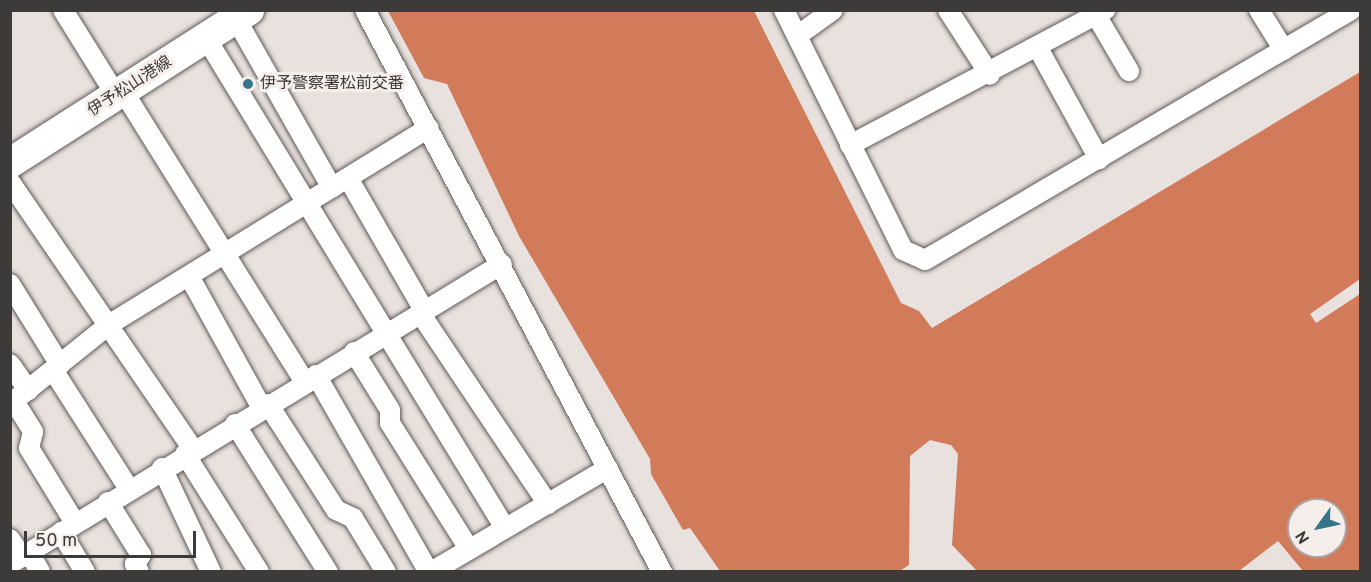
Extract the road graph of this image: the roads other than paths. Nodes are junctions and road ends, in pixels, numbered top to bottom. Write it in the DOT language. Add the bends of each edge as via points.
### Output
graph roads {
  1 [pos="63,10"];
  2 [pos="365,10"];
  3 [pos="784,10"];
  4 [pos="833,10"];
  5 [pos="948,10"];
  6 [pos="1259,10"];
  7 [pos="1351,10"];
  8 [pos="1098,12"];
  9 [pos="228,20"];
  10 [pos="797,36"];
  11 [pos="1038,48"];
  12 [pos="1284,50"];
  13 [pos="1129,71"];
  14 [pos="990,75"];
  15 [pos="119,93"];
  16 [pos="429,128"];
  17 [pos="850,145"];
  18 [pos="1099,159"];
  19 [pos="10,164"];
  20 [pos="10,182"];
  21 [pos="340,183"];
  22 [pos="308,203"];
  23 [pos="226,253"];
  24 [pos="502,264"];
  25 [pos="189,276"];
  26 [pos="10,284"];
  27 [pos="422,311"];
  28 [pos="110,324"];
  29 [pos="385,334"];
  30 [pos="354,352"];
  31 [pos="10,364"];
  32 [pos="56,367"];
  33 [pos="310,379"];
  34 [pos="18,398"];
  35 [pos="265,406"];
  36 [pos="235,424"];
  37 [pos="189,451"];
  38 [pos="162,468"];
  39 [pos="608,468"];
  40 [pos="129,489"];
  41 [pos="108,502"];
  42 [pos="548,504"];
  43 [pos="68,527"];
  44 [pos="505,528"];
  45 [pos="10,539"];
  46 [pos="469,549"];
  47 [pos="20,558"];
  48 [pos="40,572"];
  49 [pos="86,572"];
  50 [pos="140,572"];
  51 [pos="211,572"];
  52 [pos="258,572"];
  53 [pos="328,572"];
  54 [pos="386,572"];
  55 [pos="430,572"];
  56 [pos="662,572"];
  1 -- 15 [label="street"];
  2 -- 16 [label="street"];
  3 -- 10 [label="street"];
  4 -- 10 [label="street"];
  5 -- 14 [label="street"];
  6 -- 12 [label="street"];
  7 -- 12 [label="street"];
  8 -- 11 [label="street"];
  8 -- 13 [label="street"];
  9 -- 15 [label="main road, 伊予松山港線"];
  9 -- 21 [label="street"];
  9 -- 22 [label="street"];
  10 -- 17 [label="street"];
  11 -- 14 [label="street"];
  11 -- 18 [label="street"];
  12 -- 18 [label="street"];
  14 -- 17 [label="street"];
  15 -- 19 [label="main road, 伊予松山港線"];
  15 -- 23 [label="street"];
  16 -- 21 [label="street"];
  16 -- 24 [label="street"];
  17 -- 18 [label="street" via="903,250 925,260"];
  20 -- 28 [label="street"];
  21 -- 22 [label="street"];
  21 -- 27 [label="street"];
  22 -- 23 [label="street"];
  22 -- 29 [label="street"];
  23 -- 25 [label="street"];
  23 -- 33 [label="street"];
  24 -- 27 [label="street"];
  24 -- 39 [label="street"];
  25 -- 28 [label="street"];
  25 -- 35 [label="street"];
  26 -- 32 [label="street"];
  27 -- 29 [label="street"];
  27 -- 42 [label="street"];
  28 -- 32 [label="street"];
  28 -- 37 [label="street"];
  29 -- 30 [label="street"];
  29 -- 44 [label="street"];
  30 -- 33 [label="street"];
  30 -- 46 [label="street" via="390,410 390,423"];
  31 -- 34 [label="street"];
  32 -- 34 [label="street"];
  32 -- 40 [label="street"];
  33 -- 35 [label="street"];
  33 -- 55 [label="street"];
  34 -- 43 [label="street" via="33,432 29,448"];
  35 -- 36 [label="street"];
  35 -- 54 [label="street" via="336,510 353,518"];
  36 -- 37 [label="street"];
  36 -- 53 [label="street"];
  37 -- 38 [label="street"];
  37 -- 52 [label="street"];
  38 -- 40 [label="street"];
  38 -- 51 [label="street"];
  39 -- 42 [label="street"];
  39 -- 56 [label="street"];
  40 -- 41 [label="street"];
  41 -- 43 [label="street"];
  41 -- 50 [label="street" via="141,555 135,564"];
  42 -- 44 [label="street"];
  43 -- 47 [label="street"];
  43 -- 49 [label="street"];
  44 -- 46 [label="street"];
  45 -- 47 [label="street"];
  46 -- 55 [label="street"];
  47 -- 48 [label="street"];
}
